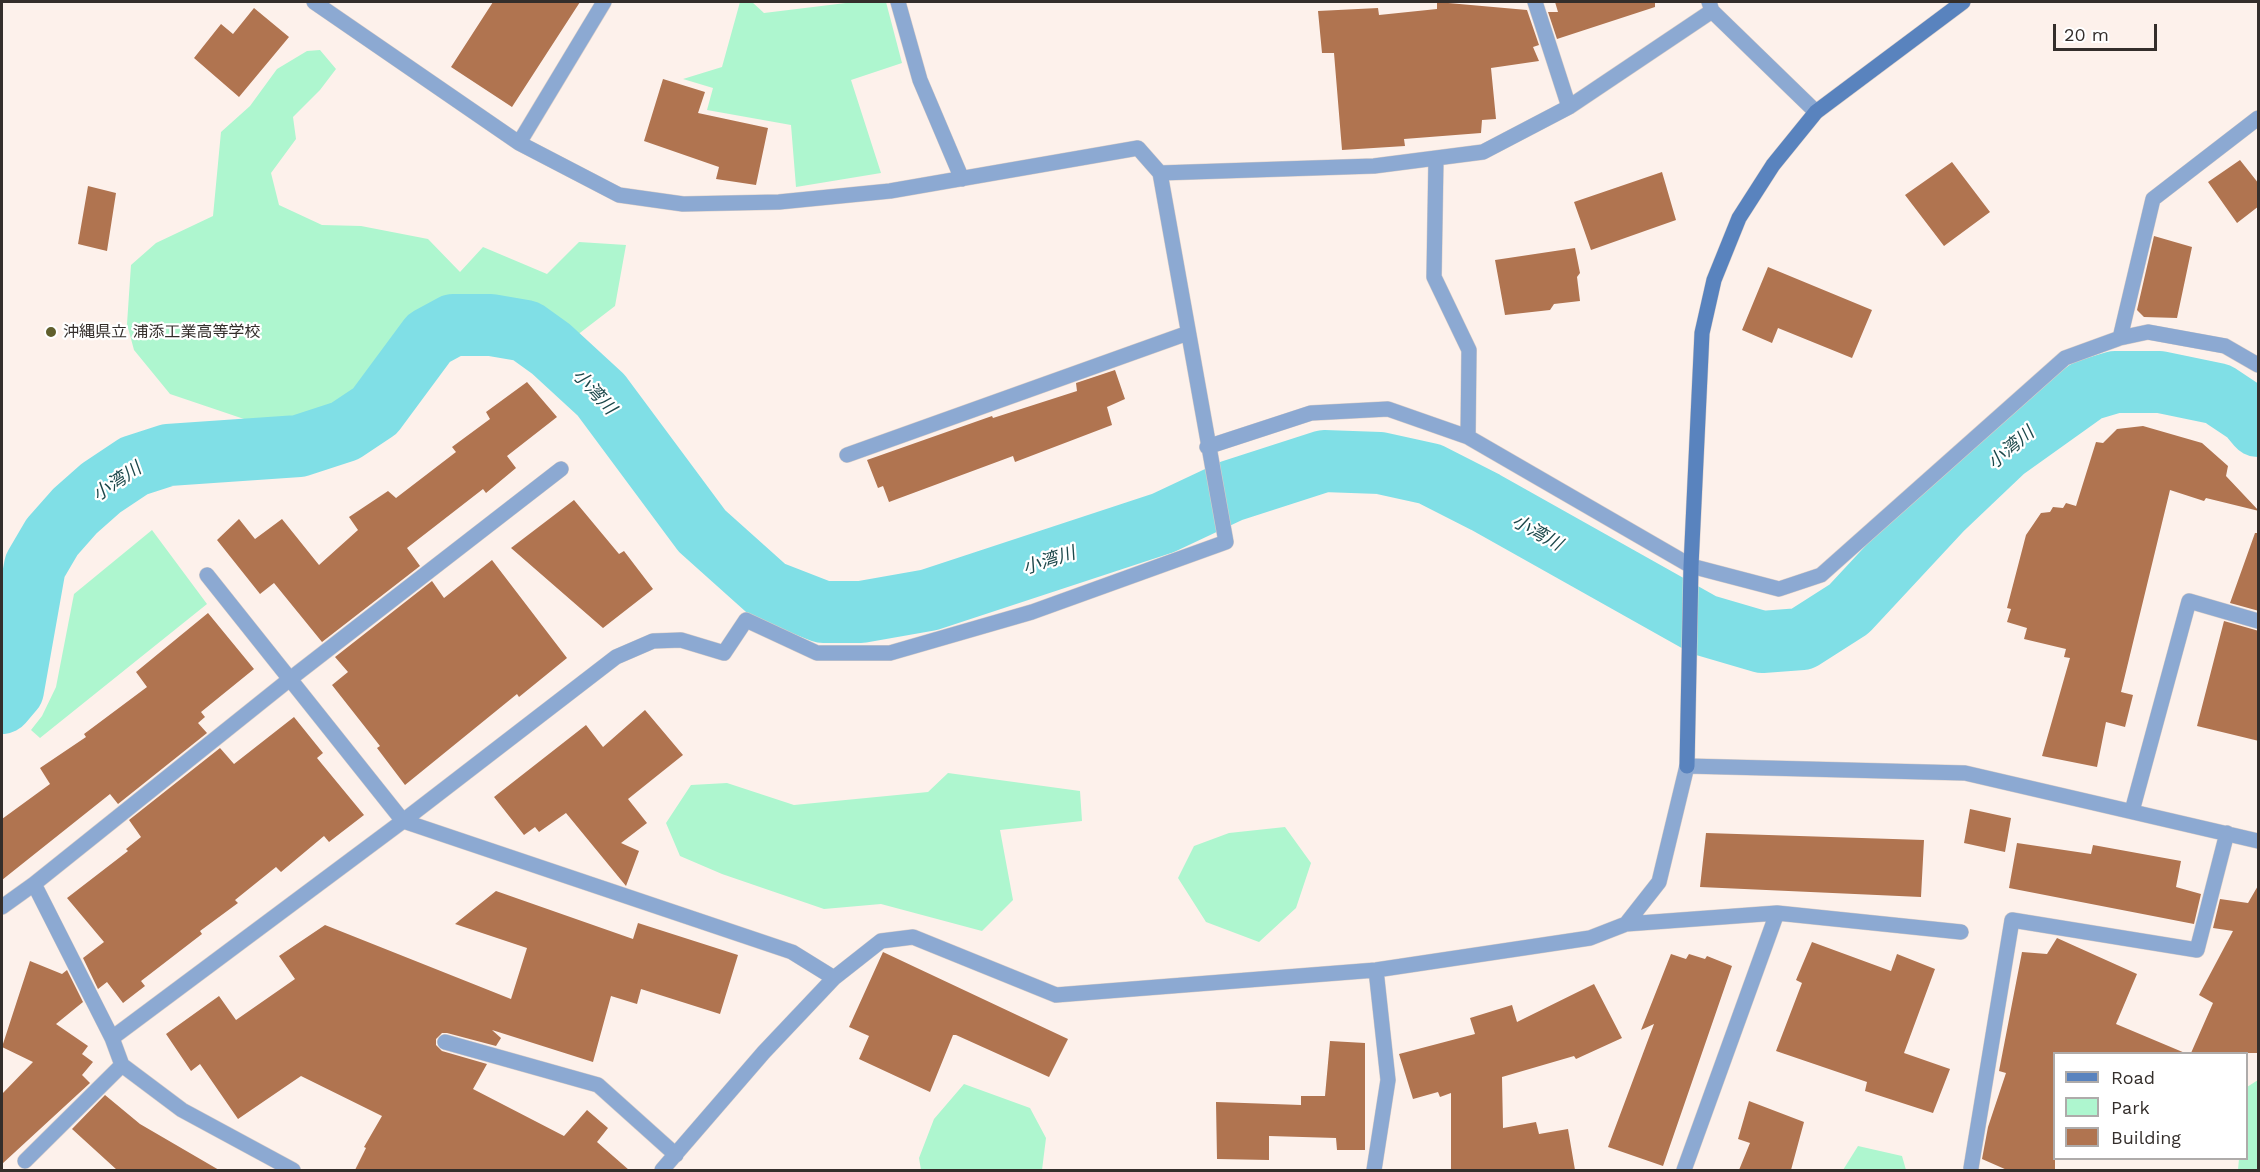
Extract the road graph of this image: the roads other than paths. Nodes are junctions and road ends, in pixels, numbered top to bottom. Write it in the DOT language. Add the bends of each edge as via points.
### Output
graph roads {
  1 [pos="314,2"];
  2 [pos="604,2"];
  3 [pos="897,2"];
  4 [pos="1535,2"];
  5 [pos="1963,2"];
  6 [pos="1710,6"];
  7 [pos="1569,107"];
  8 [pos="1816,112"];
  9 [pos="2259,118"];
  10 [pos="519,143"];
  11 [pos="1436,158"];
  12 [pos="1160,173"];
  13 [pos="962,178"];
  14 [pos="1188,333"];
  15 [pos="2120,338"];
  16 [pos="2259,365"];
  17 [pos="1468,437"];
  18 [pos="1209,452"];
  19 [pos="847,455"];
  20 [pos="561,469"];
  21 [pos="1691,570"];
  22 [pos="207,575"];
  23 [pos="2259,621"];
  24 [pos="290,679"];
  25 [pos="1687,765"];
  26 [pos="2132,811"];
  27 [pos="403,821"];
  28 [pos="2227,833"];
  29 [pos="2259,841"];
  30 [pos="34,884"];
  31 [pos="2,907"];
  32 [pos="1777,914"];
  33 [pos="1626,924"];
  34 [pos="1960,932"];
  35 [pos="1377,970"];
  36 [pos="834,978"];
  37 [pos="112,1038"];
  38 [pos="445,1042"];
  39 [pos="122,1065"];
  40 [pos="676,1155"];
  41 [pos="25,1161"];
  42 [pos="1971,1168"];
  43 [pos="293,1170"];
  44 [pos="662,1170"];
  45 [pos="1374,1170"];
  46 [pos="1684,1170"];
  1 -- 10 [label="street"];
  2 -- 10 [label="street"];
  3 -- 13 [label="street" via="920,80"];
  4 -- 7 [label="street"];
  5 -- 8 [label="street"];
  6 -- 7 [label="street"];
  6 -- 8 [label="street"];
  7 -- 11 [label="street" via="1483,152"];
  8 -- 21 [label="street" via="1773,165 1739,218 1714,280 1702,333"];
  9 -- 15 [label="street" via="2153,199"];
  10 -- 13 [label="street" via="618,195 683,204 779,202 890,191"];
  11 -- 12 [label="street" via="1374,166"];
  11 -- 17 [label="street" via="1434,277 1469,350"];
  12 -- 13 [label="street" via="1138,148"];
  12 -- 14 [label="street"];
  14 -- 18 [label="street"];
  14 -- 19 [label="street"];
  15 -- 16 [label="street" via="2148,333 2225,346"];
  15 -- 21 [label="street" via="2065,358 1821,575 1779,589"];
  17 -- 18 [label="street" via="1388,409 1311,413"];
  17 -- 21 [label="street"];
  18 -- 27 [label="street" via="1226,542 1032,612 890,653 817,653 746,620 724,653 681,640 653,641 616,657"];
  20 -- 24 [label="street"];
  21 -- 25 [label="street"];
  22 -- 24 [label="street"];
  23 -- 26 [label="street" via="2189,602"];
  24 -- 27 [label="street"];
  24 -- 30 [label="street"];
  25 -- 26 [label="street" via="1965,773"];
  25 -- 33 [label="street" via="1659,882"];
  26 -- 28 [label="street"];
  27 -- 36 [label="street" via="792,952"];
  27 -- 37 [label="street"];
  28 -- 29 [label="street"];
  28 -- 42 [label="street" via="2197,950 2012,920"];
  30 -- 31 [label="street"];
  30 -- 37 [label="street"];
  32 -- 33 [label="street"];
  32 -- 34 [label="street"];
  32 -- 46 [label="street"];
  33 -- 35 [label="street" via="1590,938"];
  35 -- 36 [label="street" via="1056,995 913,938 881,941"];
  35 -- 45 [label="street" via="1388,1080"];
  36 -- 40 [label="street"];
  37 -- 39 [label="street"];
  38 -- 40 [label="street" via="598,1085"];
  39 -- 41 [label="street"];
  39 -- 43 [label="street" via="182,1110"];
  40 -- 44 [label="street"];
}
